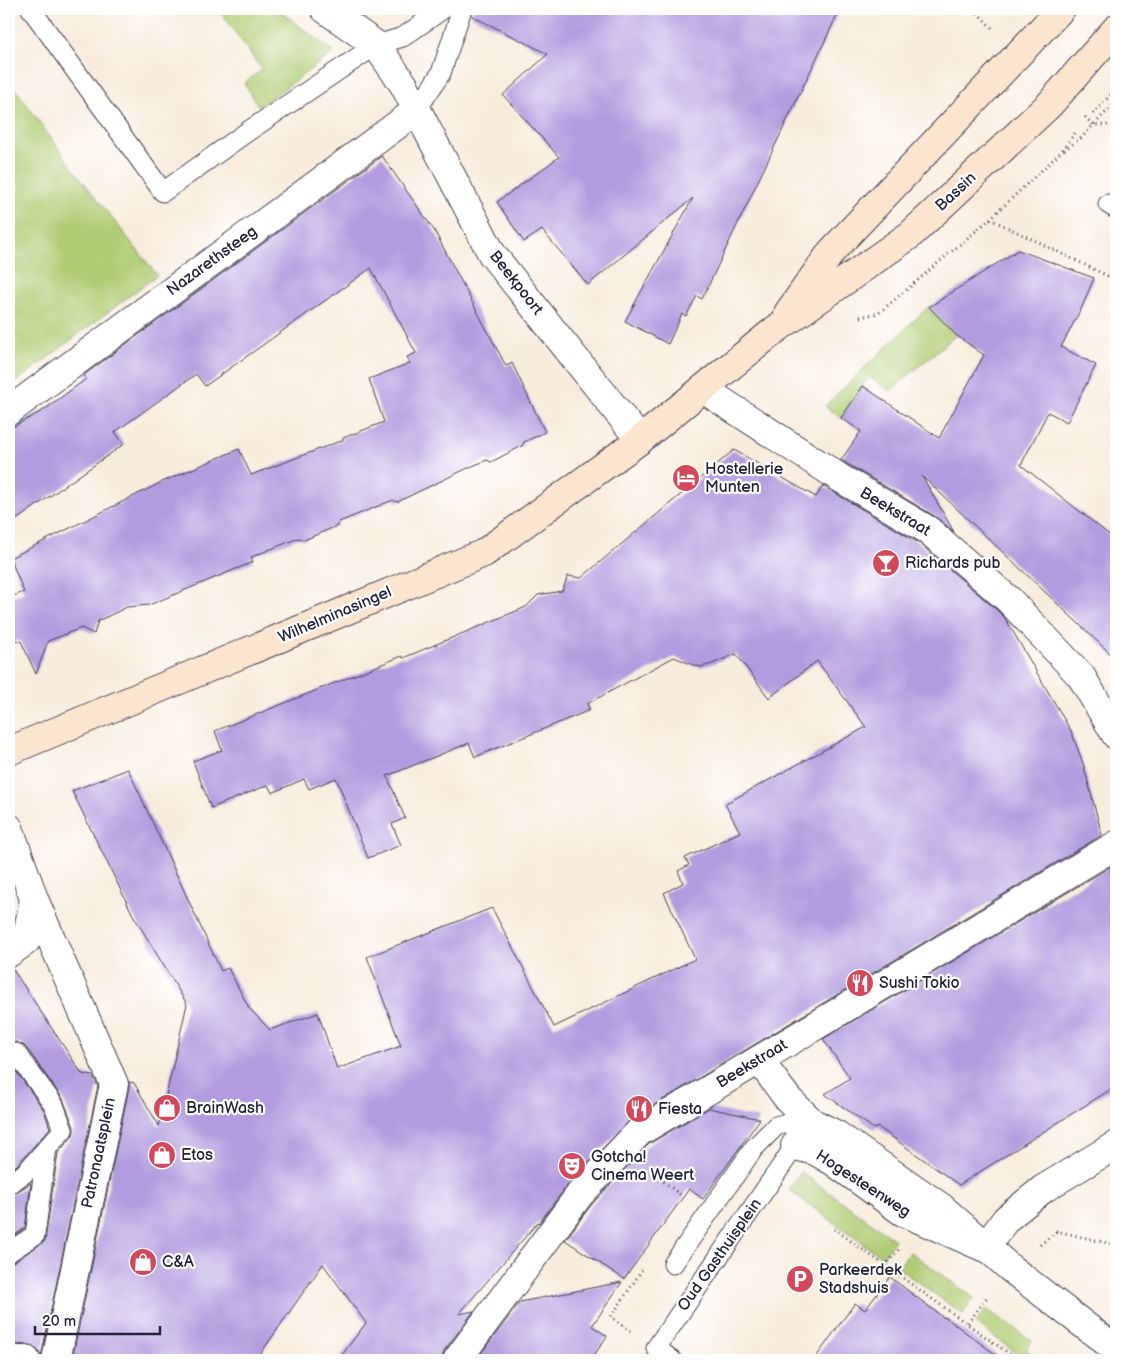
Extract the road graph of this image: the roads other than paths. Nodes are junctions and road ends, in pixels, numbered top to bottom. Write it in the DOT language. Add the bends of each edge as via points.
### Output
graph roads {
  1 [pos="32,9"];
  2 [pos="325,9"];
  3 [pos="443,9"];
  4 [pos="462,9"];
  5 [pos="1061,9"];
  6 [pos="1116,29"];
  7 [pos="376,45"];
  8 [pos="416,111"];
  9 [pos="775,330"];
  10 [pos="703,389"];
  11 [pos="9,411"];
  12 [pos="640,440"];
  13 [pos="1116,735"];
  14 [pos="9,751"];
  15 [pos="9,828"];
  16 [pos="1116,845"];
  17 [pos="34,900"];
  18 [pos="9,953"];
  19 [pos="9,1057"];
  20 [pos="759,1060"];
  21 [pos="813,1123"];
  22 [pos="1116,1145"];
  23 [pos="795,1146"];
  24 [pos="47,1148"];
  25 [pos="9,1184"];
  26 [pos="985,1248"];
  27 [pos="9,1252"];
  28 [pos="672,1264"];
  29 [pos="1108,1352"];
  30 [pos="16,1360"];
  31 [pos="26,1360"];
  32 [pos="56,1360"];
  33 [pos="457,1360"];
  34 [pos="672,1360"];
  1 -- 7 [label="lane" via="163,192"];
  2 -- 7 [label="street, Beekpoort"];
  3 -- 7 [label="lane" via="403,37"];
  4 -- 8 [label="lane" via="441,73"];
  5 -- 9 [label="street, Bassin" via="832,251"];
  6 -- 9 [label="street, Bassin" via="1049,105 910,235"];
  7 -- 8 [label="street, Beekpoort" via="404,85"];
  8 -- 11 [label="street, Nazarethsteeg"];
  8 -- 12 [label="street, Beekpoort" via="492,254"];
  9 -- 10 [label="street, Bassin"];
  10 -- 12 [label="street, Bassin"];
  10 -- 13 [label="street, Beekstraat" via="840,478 928,530 1009,600 1081,676"];
  12 -- 14 [label="street, Wilhelminasingel" via="484,553"];
  15 -- 17 [label="street, Patronaatsplein"];
  16 -- 20 [label="street, Beekstraat"];
  17 -- 18 [label="street" via="26,941"];
  17 -- 32 [label="street, Patronaatsplein" via="114,1084"];
  19 -- 24 [label="lane" via="16,1054 54,1106 62,1130"];
  20 -- 21 [label="street, Hogesteenweg" via="788,1099"];
  20 -- 33 [label="street, Beekstraat" via="638,1132 580,1194"];
  21 -- 23 [label="street, Hogesteenweg"];
  21 -- 26 [label="street, Hogesteenweg" via="837,1135 941,1207"];
  21 -- 28 [label="lane" via="794,1120 776,1126 754,1148"];
  22 -- 26 [label="street" via="1043,1189 1006,1218"];
  23 -- 26 [label="street, Hogesteenweg" via="814,1151 834,1162 903,1212"];
  23 -- 34 [label="lane, Oud Gasthuisplein" via="656,1348"];
  24 -- 25 [label="lane" via="25,1174"];
  24 -- 27 [label="lane" via="35,1235"];
  26 -- 29 [label="street, Hogesteenweg"];
  30 -- 31 [label="street"];
}
